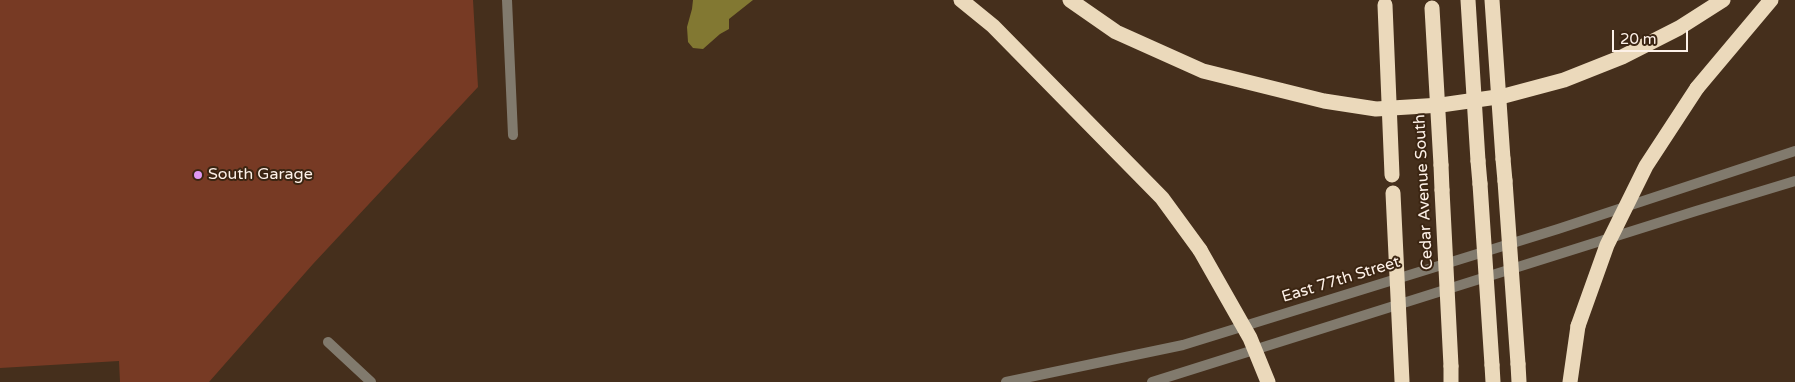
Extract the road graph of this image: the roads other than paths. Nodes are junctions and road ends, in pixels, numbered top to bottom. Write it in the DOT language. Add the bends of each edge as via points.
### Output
graph roads {
  1 [pos="507,0"];
  2 [pos="961,0"];
  3 [pos="973,0"];
  4 [pos="1070,0"];
  5 [pos="1468,0"];
  6 [pos="1492,0"];
  7 [pos="1723,0"];
  8 [pos="1771,0"];
  9 [pos="1385,2"];
  10 [pos="1432,4"];
  11 [pos="993,26"];
  12 [pos="514,135"];
  13 [pos="1795,151"];
  14 [pos="1795,182"];
  15 [pos="328,342"];
  16 [pos="1402,381"];
  17 [pos="371,382"];
  18 [pos="1006,382"];
  19 [pos="1152,382"];
  20 [pos="1268,382"];
  21 [pos="1451,382"];
  22 [pos="1493,382"];
  23 [pos="1519,382"];
  24 [pos="1570,382"];
  1 -- 12 [label="street"];
  2 -- 11 [label="highway"];
  3 -- 11 [label="highway"];
  4 -- 7 [label="highway" via="1116,32 1203,71 1324,101 1376,108 1441,105 1504,96 1564,80 1622,57 1679,28"];
  5 -- 22 [label="highway, bridge"];
  6 -- 23 [label="highway, bridge"];
  8 -- 24 [label="highway, bridge" via="1697,88 1646,166 1607,245 1578,326"];
  9 -- 16 [label="highway, Cedar Avenue South, bridge"];
  10 -- 21 [label="highway, Cedar Avenue South, bridge"];
  11 -- 20 [label="highway, bridge" via="1162,198 1200,250 1250,338"];
  13 -- 18 [label="street, East 77th Street" via="1184,346"];
  14 -- 19 [label="street"];
  15 -- 17 [label="street"];
}
